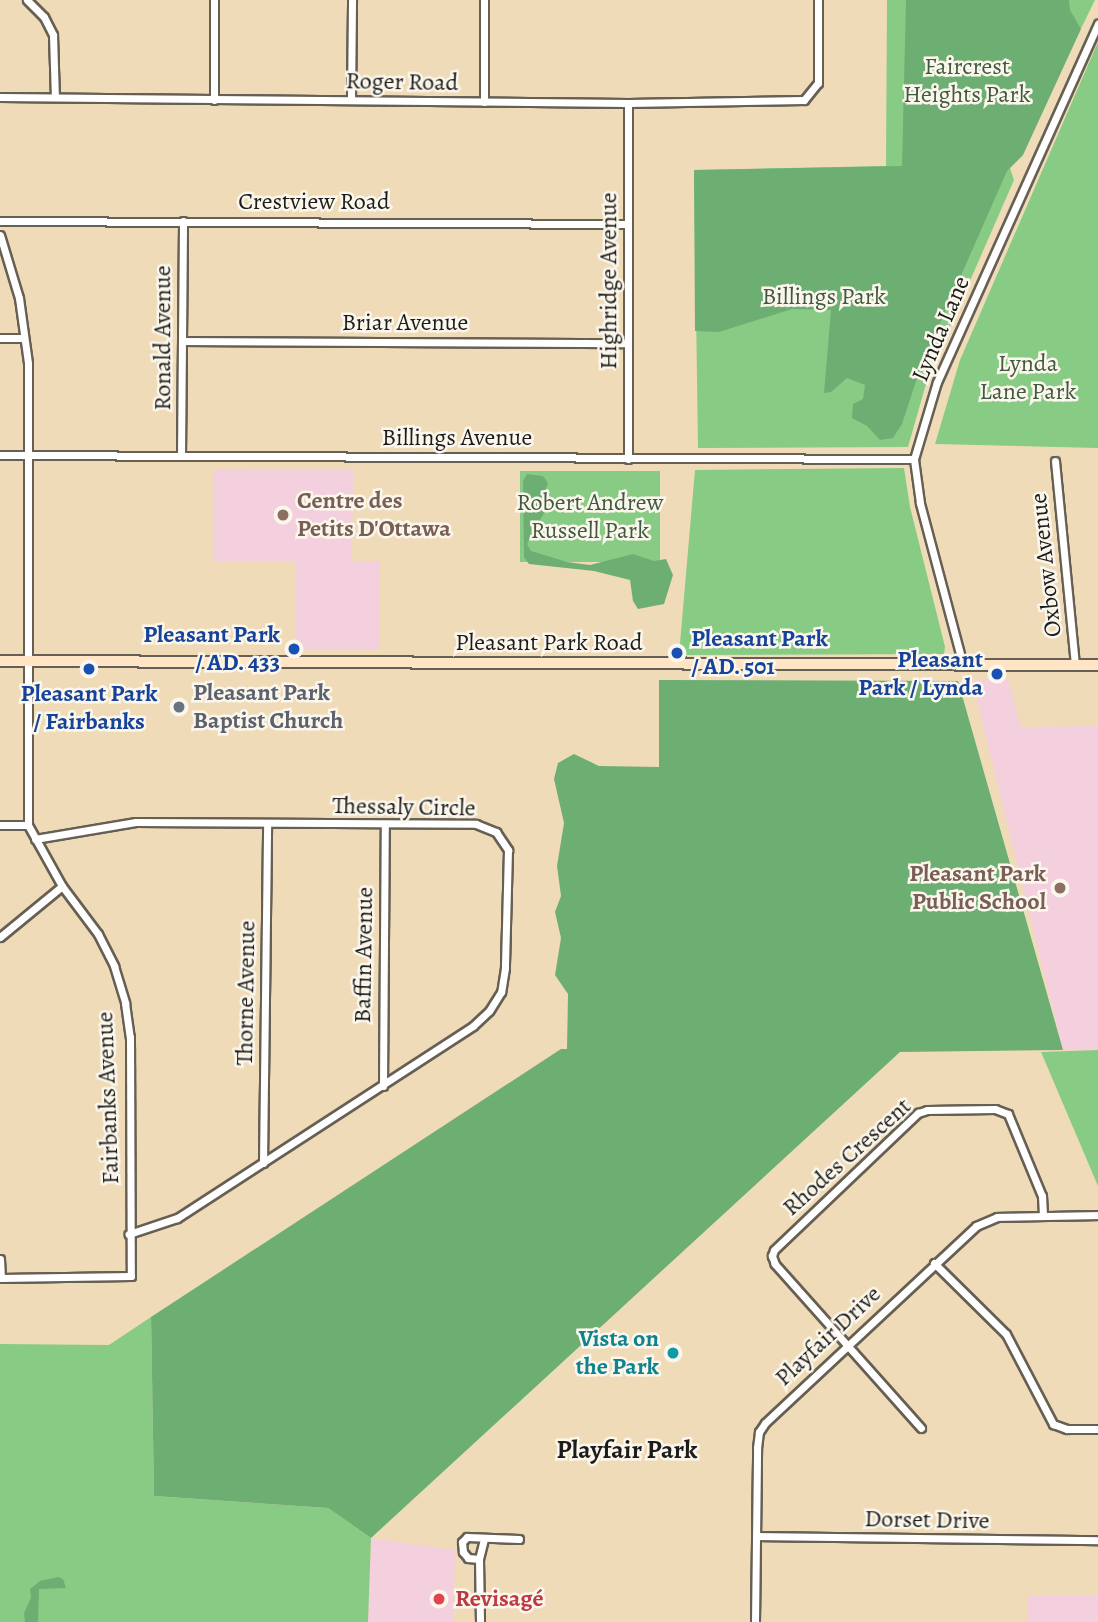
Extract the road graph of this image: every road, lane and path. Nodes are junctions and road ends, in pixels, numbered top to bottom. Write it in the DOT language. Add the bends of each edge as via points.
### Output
graph roads {
  1 [pos="27,0"];
  2 [pos="214,0"];
  3 [pos="352,0"];
  4 [pos="484,0"];
  5 [pos="818,0"];
  6 [pos="1098,23"];
  7 [pos="0,97"];
  8 [pos="55,97"];
  9 [pos="214,100"];
  10 [pos="351,100"];
  11 [pos="484,102"];
  12 [pos="628,103"];
  13 [pos="183,220"];
  14 [pos="0,221"];
  15 [pos="628,225"];
  16 [pos="0,235"];
  17 [pos="0,338"];
  18 [pos="24,338"];
  19 [pos="182,341"];
  20 [pos="628,343"];
  21 [pos="0,455"];
  22 [pos="181,455"];
  23 [pos="27,456"];
  24 [pos="628,459"];
  25 [pos="914,460"];
  26 [pos="1055,461"];
  27 [pos="0,661"];
  28 [pos="27,661"];
  29 [pos="963,665"];
  30 [pos="1075,665"];
  31 [pos="1098,665"];
  32 [pos="385,824"];
  33 [pos="0,825"];
  34 [pos="28,825"];
  35 [pos="267,825"];
  36 [pos="35,839"];
  37 [pos="62,886"];
  38 [pos="0,937"];
  39 [pos="383,1086"];
  40 [pos="263,1163"];
  41 [pos="1043,1215"];
  42 [pos="1098,1215"];
  43 [pos="129,1234"];
  44 [pos="0,1259"];
  45 [pos="934,1262"];
  46 [pos="0,1278"];
  47 [pos="848,1343"];
  48 [pos="921,1428"];
  49 [pos="1098,1429"];
  50 [pos="756,1536"];
  51 [pos="484,1539"];
  52 [pos="519,1539"];
  53 [pos="1098,1541"];
  54 [pos="479,1559"];
  55 [pos="480,1622"];
  56 [pos="755,1622"];
  1 -- 8 [label="street" via="44,17 53,35"];
  2 -- 9 [label="street"];
  3 -- 10 [label="street"];
  4 -- 11 [label="street"];
  5 -- 12 [label="street, Roger Road" via="818,83 804,100"];
  6 -- 25 [label="street, Lynda Lane" via="937,382"];
  7 -- 8 [label="street, Roger Road"];
  8 -- 9 [label="street, Roger Road"];
  9 -- 10 [label="street, Roger Road"];
  10 -- 11 [label="street, Roger Road"];
  11 -- 12 [label="street, Roger Road"];
  12 -- 15 [label="street, Highridge Avenue"];
  13 -- 14 [label="street, Crestview Road"];
  13 -- 15 [label="street, Crestview Road"];
  13 -- 19 [label="street, Ronald Avenue"];
  15 -- 20 [label="street, Highridge Avenue"];
  16 -- 18 [label="street, Fairbanks Avenue" via="19,298"];
  17 -- 18 [label="street"];
  18 -- 23 [label="street, Fairbanks Avenue"];
  19 -- 20 [label="street, Briar Avenue"];
  19 -- 22 [label="street, Ronald Avenue"];
  20 -- 24 [label="street, Highridge Avenue"];
  21 -- 23 [label="street, Billings Avenue"];
  22 -- 23 [label="street, Billings Avenue"];
  22 -- 24 [label="street, Billings Avenue"];
  23 -- 28 [label="street, Fairbanks Avenue"];
  24 -- 25 [label="street, Billings Avenue"];
  25 -- 29 [label="street, Lynda Lane" via="920,503"];
  26 -- 30 [label="street, Oxbow Avenue"];
  27 -- 28 [label="street, Pleasant Park Road"];
  28 -- 29 [label="street, Pleasant Park Road"];
  28 -- 34 [label="street, Fairbanks Avenue"];
  29 -- 30 [label="street, Pleasant Park Road"];
  30 -- 31 [label="street, Pleasant Park Road"];
  32 -- 35 [label="street, Thessaly Circle"];
  32 -- 39 [label="street, Baffin Avenue"];
  32 -- 39 [label="street, Thessaly Circle" via="476,824 496,832 508,850 501,992 473,1026"];
  33 -- 34 [label="street"];
  34 -- 36 [label="street, Fairbanks Avenue"];
  35 -- 36 [label="street, Thessaly Circle" via="136,822"];
  35 -- 40 [label="street, Thorne Avenue"];
  36 -- 37 [label="street, Fairbanks Avenue"];
  37 -- 38 [label="street"];
  37 -- 43 [label="street, Fairbanks Avenue" via="98,934 125,1003 131,1086"];
  39 -- 40 [label="street, Thessaly Circle"];
  40 -- 43 [label="street, Thessaly Circle" via="177,1219"];
  41 -- 42 [label="street, Playfair Drive"];
  41 -- 45 [label="street, Playfair Drive" via="997,1217 976,1226"];
  41 -- 47 [label="street, Rhodes Crescent" via="1042,1196 1008,1114 995,1109 918,1113 772,1256 804,1299"];
  43 -- 46 [label="street, Fairbanks Avenue" via="131,1276"];
  44 -- 46 [label="street"];
  45 -- 47 [label="street, Playfair Drive"];
  45 -- 49 [label="street" via="1006,1334 1053,1423 1067,1429"];
  47 -- 48 [label="street"];
  47 -- 50 [label="street, Playfair Drive" via="759,1432"];
  50 -- 53 [label="street, Dorset Drive"];
  50 -- 56 [label="street, Playfair Drive"];
  51 -- 52 [label="street"];
  51 -- 54 [label="street"];
  51 -- 54 [label="street" via="467,1537 462,1542 465,1556"];
  54 -- 55 [label="street"];
}
